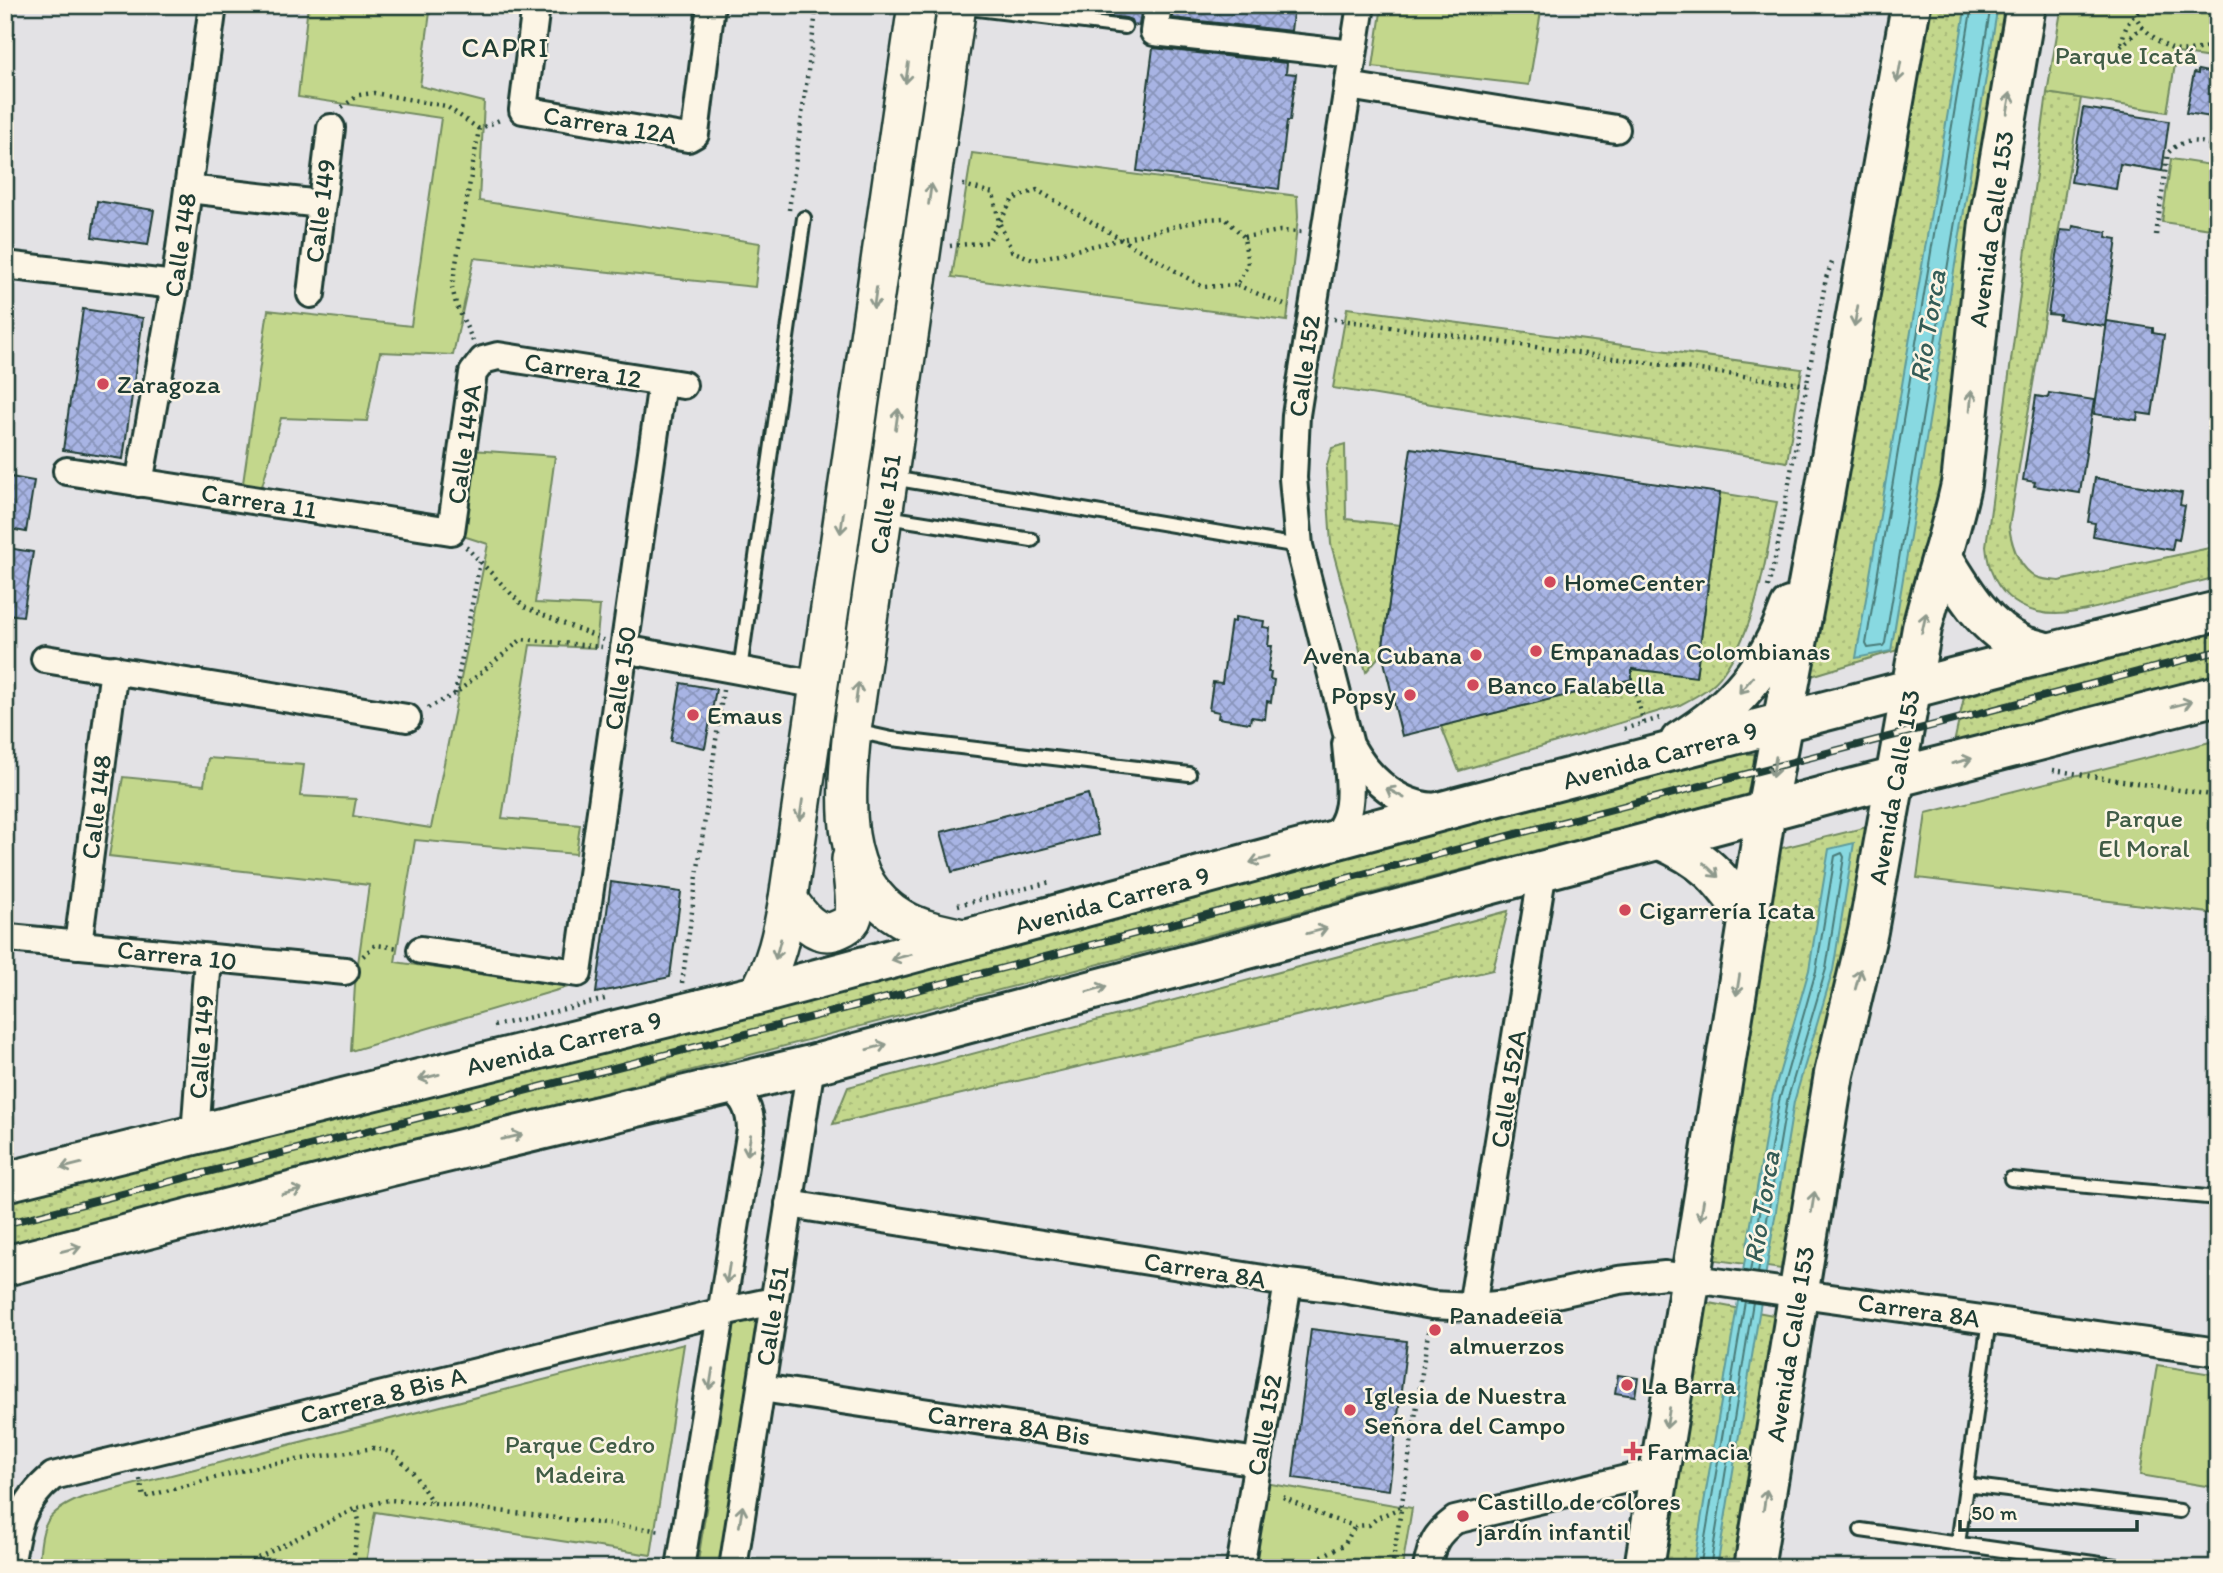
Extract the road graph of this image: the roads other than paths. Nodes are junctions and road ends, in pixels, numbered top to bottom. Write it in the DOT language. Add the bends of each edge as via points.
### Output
graph roads {
  1 [pos="213,5"];
  2 [pos="536,5"];
  3 [pos="711,5"];
  4 [pos="917,5"];
  5 [pos="1158,5"];
  6 [pos="1361,5"];
  7 [pos="1911,5"];
  8 [pos="2026,5"];
  9 [pos="957,6"];
  10 [pos="1125,27"];
  11 [pos="1353,54"];
  12 [pos="1348,86"];
  13 [pos="331,128"];
  14 [pos="1616,129"];
  15 [pos="188,189"];
  16 [pos="321,204"];
  17 [pos="804,218"];
  18 [pos="5,265"];
  19 [pos="175,285"];
  20 [pos="310,294"];
  21 [pos="483,360"];
  22 [pos="672,384"];
  23 [pos="67,471"];
  24 [pos="889,477"];
  25 [pos="139,483"];
  26 [pos="883,516"];
  27 [pos="451,531"];
  28 [pos="1817,536"];
  29 [pos="1032,540"];
  30 [pos="1299,546"];
  31 [pos="1942,556"];
  32 [pos="2218,611"];
  33 [pos="624,649"];
  34 [pos="2048,653"];
  35 [pos="46,659"];
  36 [pos="114,669"];
  37 [pos="740,670"];
  38 [pos="819,685"];
  39 [pos="1901,692"];
  40 [pos="2218,695"];
  41 [pos="407,718"];
  42 [pos="1782,723"];
  43 [pos="1344,725"];
  44 [pos="852,730"];
  45 [pos="1649,740"];
  46 [pos="1189,774"];
  47 [pos="1884,781"];
  48 [pos="1461,806"];
  49 [pos="1766,811"];
  50 [pos="850,834"];
  51 [pos="1659,839"];
  52 [pos="1326,842"];
  53 [pos="1543,870"];
  54 [pos="788,899"];
  55 [pos="1749,918"];
  56 [pos="9,938"];
  57 [pos="967,939"];
  58 [pos="78,945"];
  59 [pos="421,950"];
  60 [pos="208,958"];
  61 [pos="345,971"];
  62 [pos="757,995"];
  63 [pos="811,1065"];
  64 [pos="728,1085"];
  65 [pos="195,1135"];
  66 [pos="2011,1179"];
  67 [pos="5,1182"];
  68 [pos="2218,1198"];
  69 [pos="789,1204"];
  70 [pos="5,1266"];
  71 [pos="1619,1280"];
  72 [pos="1708,1281"];
  73 [pos="1288,1283"];
  74 [pos="1787,1292"];
  75 [pos="774,1301"];
  76 [pos="1472,1307"];
  77 [pos="722,1312"];
  78 [pos="1684,1319"];
  79 [pos="1989,1320"];
  80 [pos="2218,1352"];
  81 [pos="761,1388"];
  82 [pos="1258,1462"];
  83 [pos="1660,1471"];
  84 [pos="1966,1485"];
  85 [pos="2180,1511"];
  86 [pos="1861,1530"];
  87 [pos="1958,1544"];
  88 [pos="742,1567"];
  89 [pos="10,1568"];
  90 [pos="680,1568"];
  91 [pos="1240,1568"];
  92 [pos="1427,1568"];
  93 [pos="1644,1568"];
  94 [pos="1754,1568"];
  95 [pos="2129,1568"];
  1 -- 15 [label="street, Calle 148"];
  2 -- 3 [label="street, Carrera 12A" via="523,110 688,138 695,134"];
  4 -- 38 [label="street, Calle 151, one-way"];
  5 -- 11 [label="street" via="1154,32"];
  6 -- 11 [label="street, Calle 152"];
  7 -- 28 [label="main road, one-way" via="1825,388"];
  31 -- 8 [label="main road, Avenida Calle 153, one-way" via="1961,484 1989,222"];
  9 -- 10 [label="lane"];
  24 -- 9 [label="street, Calle 151, one-way"];
  11 -- 12 [label="street, Calle 152"];
  12 -- 14 [label="street"];
  12 -- 30 [label="street, Calle 152" via="1296,415 1293,478"];
  13 -- 16 [label="street, Calle 149"];
  15 -- 16 [label="street"];
  15 -- 19 [label="street, Calle 148"];
  16 -- 20 [label="street, Calle 149"];
  17 -- 37 [label="lane"];
  18 -- 19 [label="street"];
  19 -- 25 [label="street, Calle 148"];
  21 -- 22 [label="street, Carrera 12" via="498,356"];
  21 -- 27 [label="street, Calle 149A" via="473,373"];
  22 -- 33 [label="street, Calle 150"];
  23 -- 25 [label="street, Carrera 11"];
  24 -- 26 [label="street, Calle 151"];
  24 -- 30 [label="lane"];
  25 -- 27 [label="street, Carrera 11"];
  26 -- 29 [label="lane"];
  44 -- 26 [label="street, Calle 151, one-way"];
  28 -- 42 [label="main road"];
  28 -- 45 [label="main road, one-way" via="1775,643 1751,681 1714,719"];
  30 -- 43 [label="street, Calle 152"];
  31 -- 34 [label="main road" via="1990,622 2021,644"];
  39 -- 31 [label="main road, Avenida Calle 153, one-way"];
  32 -- 34 [label="main road, Avenida Carrera 9"];
  33 -- 37 [label="street"];
  33 -- 59 [label="street, Calle 150" via="578,973"];
  34 -- 39 [label="main road, Avenida Carrera 9"];
  35 -- 36 [label="street"];
  36 -- 41 [label="street"];
  36 -- 58 [label="street, Calle 148"];
  37 -- 38 [label="street"];
  38 -- 54 [label="street, Calle 151, one-way"];
  39 -- 42 [label="main road, Avenida Carrera 9"];
  39 -- 47 [label="main road, Avenida Calle 153"];
  47 -- 40 [label="main road, one-way"];
  42 -- 45 [label="main road, Avenida Carrera 9"];
  42 -- 49 [label="main road, one-way"];
  48 -- 43 [label="street, Calle 152, one-way" via="1413,803 1391,792 1360,764"];
  43 -- 52 [label="street, Calle 152" via="1349,812 1341,830"];
  44 -- 46 [label="lane" via="892,739"];
  44 -- 50 [label="street, Calle 151"];
  45 -- 48 [label="main road, Avenida Carrera 9"];
  47 -- 49 [label="main road"];
  74 -- 47 [label="main road, Avenida Calle 153, one-way" via="1860,972"];
  48 -- 52 [label="main road, Avenida Carrera 9"];
  49 -- 51 [label="main road"];
  49 -- 55 [label="main road"];
  50 -- 54 [label="street" via="851,920 825,932 812,927"];
  50 -- 57 [label="street, Calle 151" via="860,873 884,905 932,932"];
  51 -- 53 [label="main road"];
  51 -- 55 [label="main road, one-way" via="1702,861"];
  52 -- 57 [label="main road, Avenida Carrera 9, one-way"];
  63 -- 53 [label="main road, one-way"];
  53 -- 76 [label="street, Calle 152A"];
  54 -- 62 [label="street, Calle 151, one-way" via="775,961"];
  55 -- 72 [label="main road, one-way"];
  56 -- 58 [label="street, Carrera 10"];
  57 -- 62 [label="main road, Avenida Carrera 9, one-way"];
  58 -- 60 [label="street, Carrera 10"];
  60 -- 61 [label="street, Carrera 10"];
  60 -- 65 [label="street, Calle 149"];
  62 -- 65 [label="main road, Avenida Carrera 9, one-way"];
  63 -- 64 [label="main road"];
  63 -- 69 [label="street, Calle 151"];
  70 -- 64 [label="main road, one-way"];
  64 -- 77 [label="street, Calle 151, one-way" via="742,1097 751,1129"];
  65 -- 67 [label="main road, Avenida Carrera 9, one-way"];
  66 -- 68 [label="lane"];
  69 -- 73 [label="street, Carrera 8A"];
  69 -- 75 [label="street, Calle 151"];
  71 -- 72 [label="street, Carrera 8A" via="1665,1275"];
  71 -- 76 [label="street, Carrera 8A" via="1510,1304"];
  71 -- 78 [label="street, Carrera 8A" via="1656,1290"];
  72 -- 74 [label="street, Carrera 8A"];
  72 -- 78 [label="main road"];
  73 -- 76 [label="street, Carrera 8A"];
  73 -- 82 [label="street, Calle 152"];
  74 -- 79 [label="street, Carrera 8A"];
  94 -- 74 [label="main road, Avenida Calle 153, one-way"];
  75 -- 77 [label="street, Carrera 8 Bis A"];
  75 -- 81 [label="street, Calle 151"];
  77 -- 89 [label="street, Carrera 8 Bis A" via="53,1476 40,1487 17,1525"];
  77 -- 90 [label="street, Calle 151, one-way"];
  78 -- 83 [label="main road, one-way"];
  79 -- 80 [label="street, Carrera 8A"];
  79 -- 84 [label="lane"];
  81 -- 82 [label="street, Carrera 8A Bis"];
  88 -- 81 [label="street, Calle 151, one-way"];
  82 -- 91 [label="street, Calle 152"];
  83 -- 92 [label="street" via="1455,1520 1431,1545"];
  83 -- 93 [label="main road"];
  84 -- 85 [label="lane"];
  84 -- 87 [label="lane"];
  86 -- 87 [label="lane"];
  87 -- 95 [label="lane"];
}
